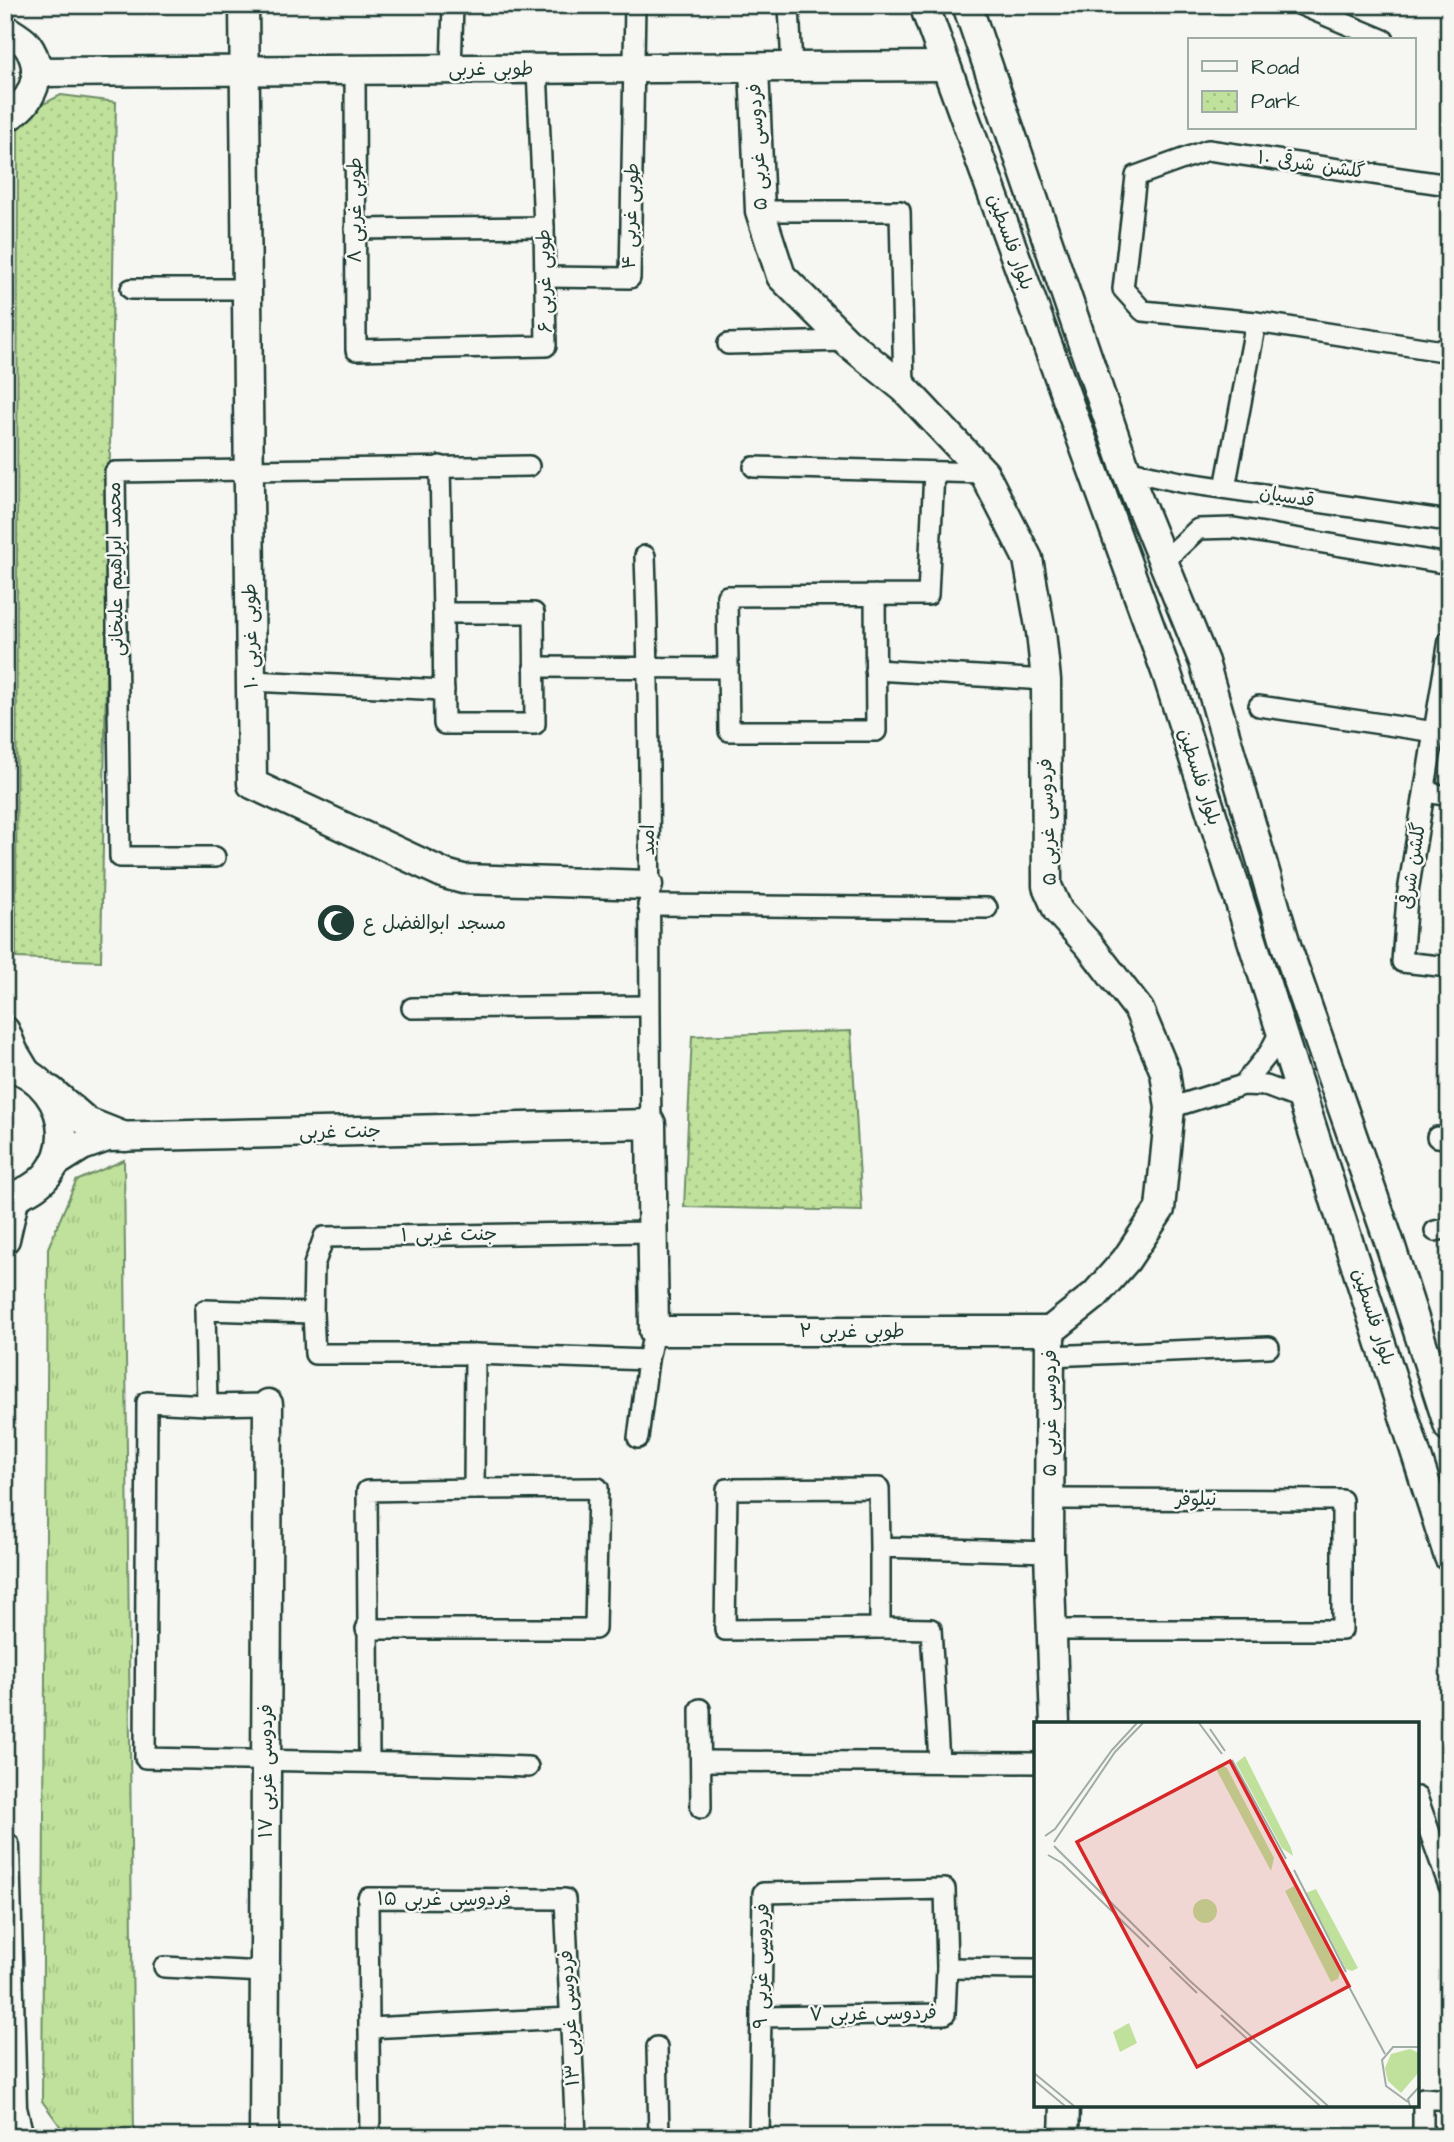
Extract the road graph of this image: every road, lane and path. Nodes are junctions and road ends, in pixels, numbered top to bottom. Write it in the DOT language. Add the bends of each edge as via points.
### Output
graph roads {
  1 [pos="244,5"];
  2 [pos="453,5"];
  3 [pos="635,5"];
  4 [pos="789,5"];
  5 [pos="924,5"];
  6 [pos="967,5"];
  7 [pos="1301,5"];
  8 [pos="5,29"];
  9 [pos="1379,38"];
  10 [pos="946,66"];
  11 [pos="635,68"];
  12 [pos="754,68"];
  13 [pos="792,68"];
  14 [pos="451,69"];
  15 [pos="537,69"];
  16 [pos="355,70"];
  17 [pos="244,71"];
  18 [pos="36,72"];
  19 [pos="5,118"];
  20 [pos="1449,186"];
  21 [pos="760,212"];
  22 [pos="544,227"];
  23 [pos="355,229"];
  24 [pos="545,277"];
  25 [pos="131,289"];
  26 [pos="247,289"];
  27 [pos="1255,321"];
  28 [pos="846,341"];
  29 [pos="728,344"];
  30 [pos="356,350"];
  31 [pos="1449,352"];
  32 [pos="904,388"];
  33 [pos="529,466"];
  34 [pos="440,467"];
  35 [pos="754,467"];
  36 [pos="249,468"];
  37 [pos="1126,470"];
  38 [pos="934,472"];
  39 [pos="984,473"];
  40 [pos="1226,488"];
  41 [pos="1449,521"];
  42 [pos="645,556"];
  43 [pos="1163,562"];
  44 [pos="1449,564"];
  45 [pos="875,596"];
  46 [pos="443,613"];
  47 [pos="1449,640"];
  48 [pos="1204,662"];
  49 [pos="534,667"];
  50 [pos="649,667"];
  51 [pos="728,668"];
  52 [pos="875,670"];
  53 [pos="1167,674"];
  54 [pos="1046,680"];
  55 [pos="251,681"];
  56 [pos="444,690"];
  57 [pos="1259,706"];
  58 [pos="1435,732"];
  59 [pos="1425,792"];
  60 [pos="1449,796"];
  61 [pos="215,857"];
  62 [pos="648,895"];
  63 [pos="987,908"];
  64 [pos="1449,967"];
  65 [pos="649,1006"];
  66 [pos="412,1007"];
  67 [pos="5,1031"];
  68 [pos="1280,1032"];
  69 [pos="25,1074"];
  70 [pos="1243,1085"];
  71 [pos="1303,1100"];
  72 [pos="1170,1108"];
  73 [pos="650,1124"];
  74 [pos="125,1137"];
  75 [pos="55,1163"];
  76 [pos="10,1197"];
  77 [pos="651,1232"];
  78 [pos="5,1239"];
  79 [pos="313,1313"];
  80 [pos="654,1331"];
  81 [pos="1050,1343"];
  82 [pos="1269,1347"];
  83 [pos="475,1354"];
  84 [pos="648,1360"];
  85 [pos="207,1405"];
  86 [pos="268,1405"];
  87 [pos="1448,1423"];
  88 [pos="638,1438"];
  89 [pos="474,1489"];
  90 [pos="1051,1499"];
  91 [pos="880,1547"];
  92 [pos="1049,1552"];
  93 [pos="1449,1557"];
  94 [pos="880,1628"];
  95 [pos="366,1629"];
  96 [pos="1054,1630"];
  97 [pos="701,1709"];
  98 [pos="1055,1722"];
  99 [pos="266,1761"];
  100 [pos="369,1761"];
  101 [pos="701,1761"];
  102 [pos="939,1762"];
  103 [pos="1034,1763"];
  104 [pos="528,1767"];
  105 [pos="1419,1803"];
  106 [pos="701,1808"];
  107 [pos="5,1847"];
  108 [pos="1449,1886"];
  109 [pos="945,1889"];
  110 [pos="565,1899"];
  111 [pos="164,1967"];
  112 [pos="947,1968"];
  113 [pos="1034,1969"];
  114 [pos="265,1972"];
  115 [pos="761,2017"];
  116 [pos="570,2018"];
  117 [pos="369,2028"];
  118 [pos="657,2047"];
  119 [pos="1449,2099"];
  120 [pos="1065,2107"];
  121 [pos="19,2137"];
  122 [pos="264,2137"];
  123 [pos="370,2137"];
  124 [pos="576,2137"];
  125 [pos="659,2137"];
  126 [pos="759,2137"];
  127 [pos="1064,2137"];
  128 [pos="1423,2137"];
  1 -- 17 [label="street, طوبی غربی ۱۰"];
  2 -- 14 [label="street"];
  3 -- 11 [label="street"];
  4 -- 13 [label="street"];
  5 -- 10 [label="street, بلوار فلسطین"];
  6 -- 37 [label="street, بلوار فلسطین"];
  7 -- 9 [label="street"];
  8 -- 18 [label="street" via="27,46"];
  10 -- 13 [label="street, طوبی غربی"];
  10 -- 53 [label="street, بلوار فلسطین"];
  11 -- 12 [label="street, طوبی غربی"];
  11 -- 15 [label="street, طوبی غربی"];
  11 -- 24 [label="street, طوبی غربی ۴" via="630,278"];
  12 -- 13 [label="street, طوبی غربی"];
  12 -- 21 [label="street, فردوسی غربی ۵"];
  14 -- 15 [label="street, طوبی غربی"];
  14 -- 16 [label="street, طوبی غربی"];
  15 -- 22 [label="street, طوبی غربی ۶"];
  16 -- 17 [label="street, طوبی غربی"];
  16 -- 23 [label="street, طوبی غربی ۸"];
  17 -- 18 [label="street, طوبی غربی"];
  17 -- 26 [label="street, طوبی غربی ۱۰"];
  18 -- 19 [label="street" via="28,101"];
  20 -- 27 [label="street, گلشن شرقی ۱۰" via="1208,150 1136,176 1123,289 1143,311"];
  21 -- 28 [label="street, فردوسی غربی ۵" via="781,276"];
  21 -- 32 [label="street" via="900,211"];
  22 -- 23 [label="street"];
  22 -- 24 [label="street, طوبی غربی ۶"];
  23 -- 30 [label="street, طوبی غربی ۸"];
  24 -- 30 [label="street, طوبی غربی ۶" via="546,346"];
  25 -- 26 [label="street"];
  26 -- 36 [label="street, طوبی غربی ۱۰"];
  27 -- 31 [label="street"];
  27 -- 40 [label="street"];
  28 -- 29 [label="street"];
  28 -- 32 [label="street, فردوسی غربی ۵"];
  32 -- 39 [label="street, فردوسی غربی ۵"];
  33 -- 34 [label="street, محمد ابراهیم علیخانی"];
  34 -- 36 [label="street, محمد ابراهیم علیخانی"];
  34 -- 46 [label="street"];
  35 -- 38 [label="street"];
  36 -- 55 [label="street, طوبی غربی ۱۰"];
  36 -- 61 [label="street, محمد ابراهیم علیخانی" via="115,472 120,857"];
  37 -- 40 [label="street, قدسیان"];
  37 -- 43 [label="street, بلوار فلسطین"];
  38 -- 39 [label="street"];
  38 -- 45 [label="street" via="928,595"];
  39 -- 54 [label="street, فردوسی غربی ۵" via="1028,559"];
  40 -- 41 [label="street, قدسیان"];
  42 -- 50 [label="street, امید"];
  43 -- 44 [label="street, قدسیان" via="1198,529 1234,528"];
  43 -- 48 [label="street, بلوار فلسطین"];
  45 -- 51 [label="street" via="727,596"];
  45 -- 52 [label="street"];
  46 -- 49 [label="street" via="534,613"];
  46 -- 56 [label="street"];
  47 -- 58 [label="street, گلشن شرقی"];
  48 -- 53 [label="street"];
  48 -- 87 [label="street, بلوار فلسطین" via="1287,948"];
  49 -- 50 [label="street"];
  49 -- 56 [label="street" via="535,724 444,724"];
  50 -- 51 [label="street"];
  50 -- 62 [label="street, امید"];
  51 -- 52 [label="street" via="729,731 876,731"];
  52 -- 54 [label="street"];
  53 -- 68 [label="street, بلوار فلسطین"];
  54 -- 72 [label="street, فردوسی غربی ۵" via="1047,886 1058,911 1139,1010 1165,1072"];
  55 -- 56 [label="street"];
  55 -- 62 [label="street, طوبی غربی ۱۰" via="252,784 445,874"];
  57 -- 58 [label="street"];
  58 -- 59 [label="street, گلشن شرقی"];
  59 -- 60 [label="street"];
  59 -- 64 [label="street, گلشن شرقی" via="1407,898 1402,962"];
  62 -- 63 [label="street"];
  62 -- 65 [label="street, امید"];
  65 -- 66 [label="street"];
  65 -- 73 [label="street, امید"];
  67 -- 69 [label="street"];
  68 -- 70 [label="street"];
  68 -- 71 [label="street, بلوار فلسطین"];
  69 -- 74 [label="street, جنت غربی" via="87,1122"];
  69 -- 75 [label="street" via="57,1104 62,1124"];
  70 -- 71 [label="street" via="1266,1086"];
  70 -- 72 [label="street"];
  71 -- 93 [label="street, بلوار فلسطین"];
  72 -- 81 [label="street, فردوسی غربی ۵" via="1160,1209 1126,1260"];
  73 -- 74 [label="street, جنت غربی"];
  73 -- 77 [label="street"];
  74 -- 75 [label="street" via="107,1137 82,1146"];
  75 -- 76 [label="street" via="31,1189"];
  76 -- 78 [label="street"];
  77 -- 79 [label="street, جنت غربی ۱" via="324,1237 314,1265"];
  77 -- 80 [label="street"];
  79 -- 83 [label="street" via="315,1354"];
  79 -- 85 [label="street" via="205,1310"];
  80 -- 81 [label="street, طوبی غربی ۲"];
  80 -- 84 [label="street"];
  81 -- 82 [label="street"];
  81 -- 90 [label="street, فردوسی غربی ۵"];
  83 -- 84 [label="street"];
  83 -- 89 [label="street"];
  84 -- 88 [label="street"];
  85 -- 86 [label="street"];
  85 -- 99 [label="street" via="147,1402 145,1758"];
  86 -- 99 [label="street, فردوسی غربی ۱۷"];
  89 -- 95 [label="street" via="367,1491"];
  89 -- 95 [label="street" via="598,1488 595,1629"];
  90 -- 92 [label="street, فردوسی غربی ۵"];
  90 -- 96 [label="street, نیلوفر" via="1342,1500 1342,1630"];
  91 -- 92 [label="street"];
  91 -- 94 [label="street"];
  91 -- 94 [label="street" via="879,1488 727,1489 725,1630"];
  92 -- 96 [label="street, فردوسی غربی ۵"];
  94 -- 102 [label="street" via="931,1629"];
  95 -- 100 [label="street"];
  96 -- 98 [label="street, فردوسی غربی ۵"];
  97 -- 101 [label="street"];
  99 -- 100 [label="street"];
  99 -- 114 [label="street, فردوسی غربی ۱۷"];
  100 -- 104 [label="street"];
  101 -- 102 [label="street"];
  101 -- 106 [label="street"];
  102 -- 103 [label="street"];
  105 -- 108 [label="street"];
  107 -- 121 [label="street" via="12,2108"];
  109 -- 112 [label="street, فردوسی غربی ۷"];
  109 -- 115 [label="street, فردوسی غربی ۹" via="763,1893"];
  110 -- 116 [label="street, فردوسی غربی ۱۳"];
  110 -- 117 [label="street, فردوسی غربی ۱۵" via="368,1898"];
  111 -- 114 [label="street"];
  112 -- 113 [label="street"];
  112 -- 115 [label="street, فردوسی غربی ۷" via="946,2014"];
  114 -- 122 [label="street, فردوسی غربی ۱۷"];
  115 -- 126 [label="street, فردوسی غربی ۹"];
  116 -- 117 [label="street"];
  116 -- 124 [label="street, فردوسی غربی ۱۳"];
  117 -- 123 [label="street, فردوسی غربی ۱۵"];
  118 -- 125 [label="street"];
  119 -- 128 [label="street" via="1423,2098"];
  120 -- 127 [label="street"];
}
